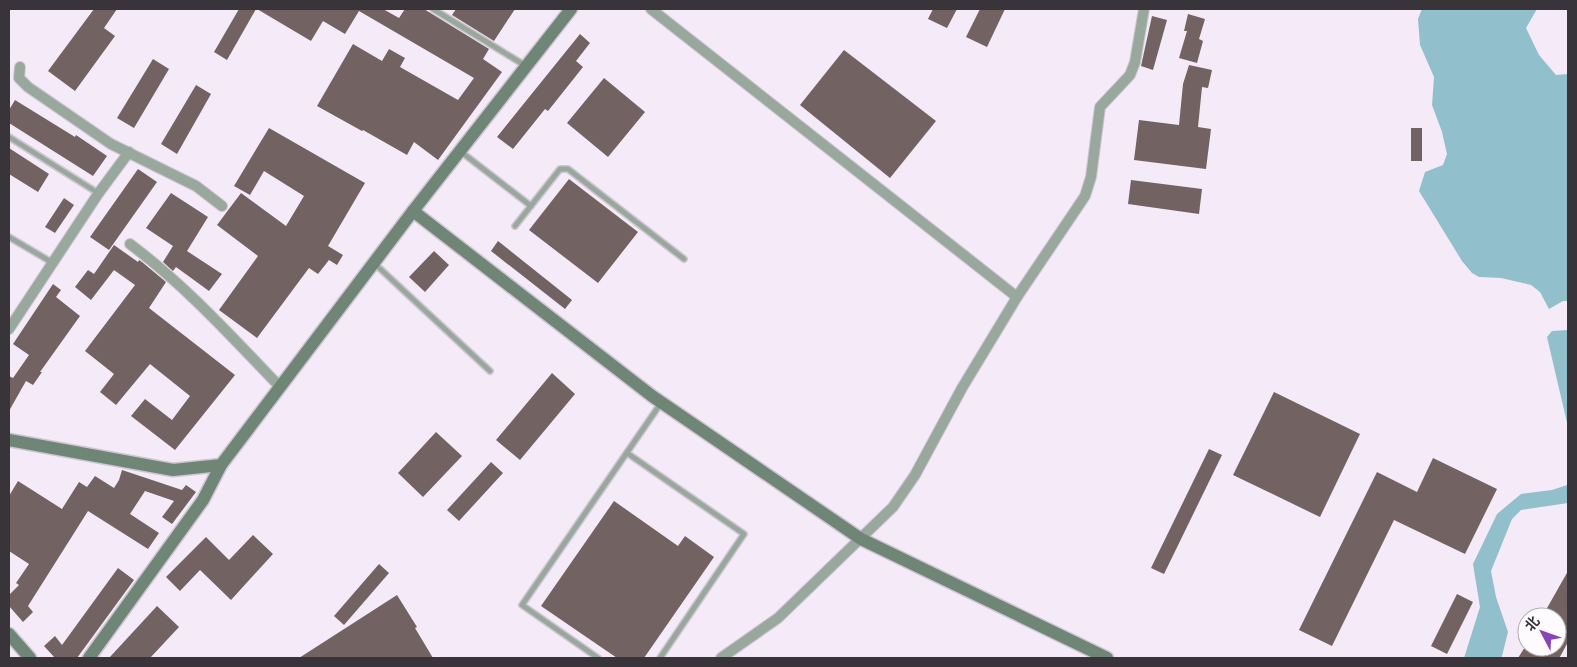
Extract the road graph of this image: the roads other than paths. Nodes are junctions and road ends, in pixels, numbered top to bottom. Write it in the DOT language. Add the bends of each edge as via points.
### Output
graph roads {
  1 [pos="433,9"];
  2 [pos="571,9"];
  3 [pos="652,9"];
  4 [pos="1144,9"];
  5 [pos="526,66"];
  6 [pos="20,67"];
  7 [pos="9,137"];
  8 [pos="460,151"];
  9 [pos="129,152"];
  10 [pos="98,194"];
  11 [pos="222,206"];
  12 [pos="531,206"];
  13 [pos="413,211"];
  14 [pos="515,226"];
  15 [pos="9,237"];
  16 [pos="130,244"];
  17 [pos="684,259"];
  18 [pos="53,263"];
  19 [pos="374,263"];
  20 [pos="1017,297"];
  21 [pos="9,329"];
  22 [pos="490,371"];
  23 [pos="280,388"];
  24 [pos="662,402"];
  25 [pos="9,440"];
  26 [pos="627,453"];
  27 [pos="221,466"];
  28 [pos="861,539"];
  29 [pos="9,634"];
  30 [pos="30,658"];
  31 [pos="90,658"];
  32 [pos="598,658"];
  33 [pos="660,658"];
  34 [pos="721,658"];
  35 [pos="1107,658"];
  1 -- 5 [label="lane"];
  2 -- 5 [label="street"];
  3 -- 20 [label="street"];
  4 -- 20 [label="street" via="1130,74 1100,107 1092,177 1084,196"];
  5 -- 8 [label="street"];
  6 -- 9 [label="street" via="19,78 28,87 111,144"];
  7 -- 10 [label="lane"];
  8 -- 12 [label="lane"];
  8 -- 13 [label="street"];
  9 -- 10 [label="street"];
  9 -- 11 [label="street" via="196,186"];
  10 -- 18 [label="street"];
  12 -- 14 [label="lane"];
  12 -- 17 [label="lane" via="560,169 568,169"];
  13 -- 19 [label="street"];
  13 -- 24 [label="street"];
  15 -- 18 [label="lane"];
  16 -- 23 [label="street" via="185,288"];
  18 -- 21 [label="street"];
  19 -- 22 [label="lane"];
  19 -- 23 [label="street"];
  20 -- 28 [label="street" via="915,475 893,508"];
  23 -- 27 [label="street"];
  24 -- 26 [label="lane"];
  24 -- 28 [label="street"];
  25 -- 27 [label="street" via="173,470"];
  26 -- 32 [label="lane" via="522,605"];
  26 -- 33 [label="lane" via="744,534"];
  27 -- 31 [label="street" via="204,500"];
  28 -- 34 [label="street" via="778,618"];
  28 -- 35 [label="street"];
  29 -- 30 [label="street"];
}
